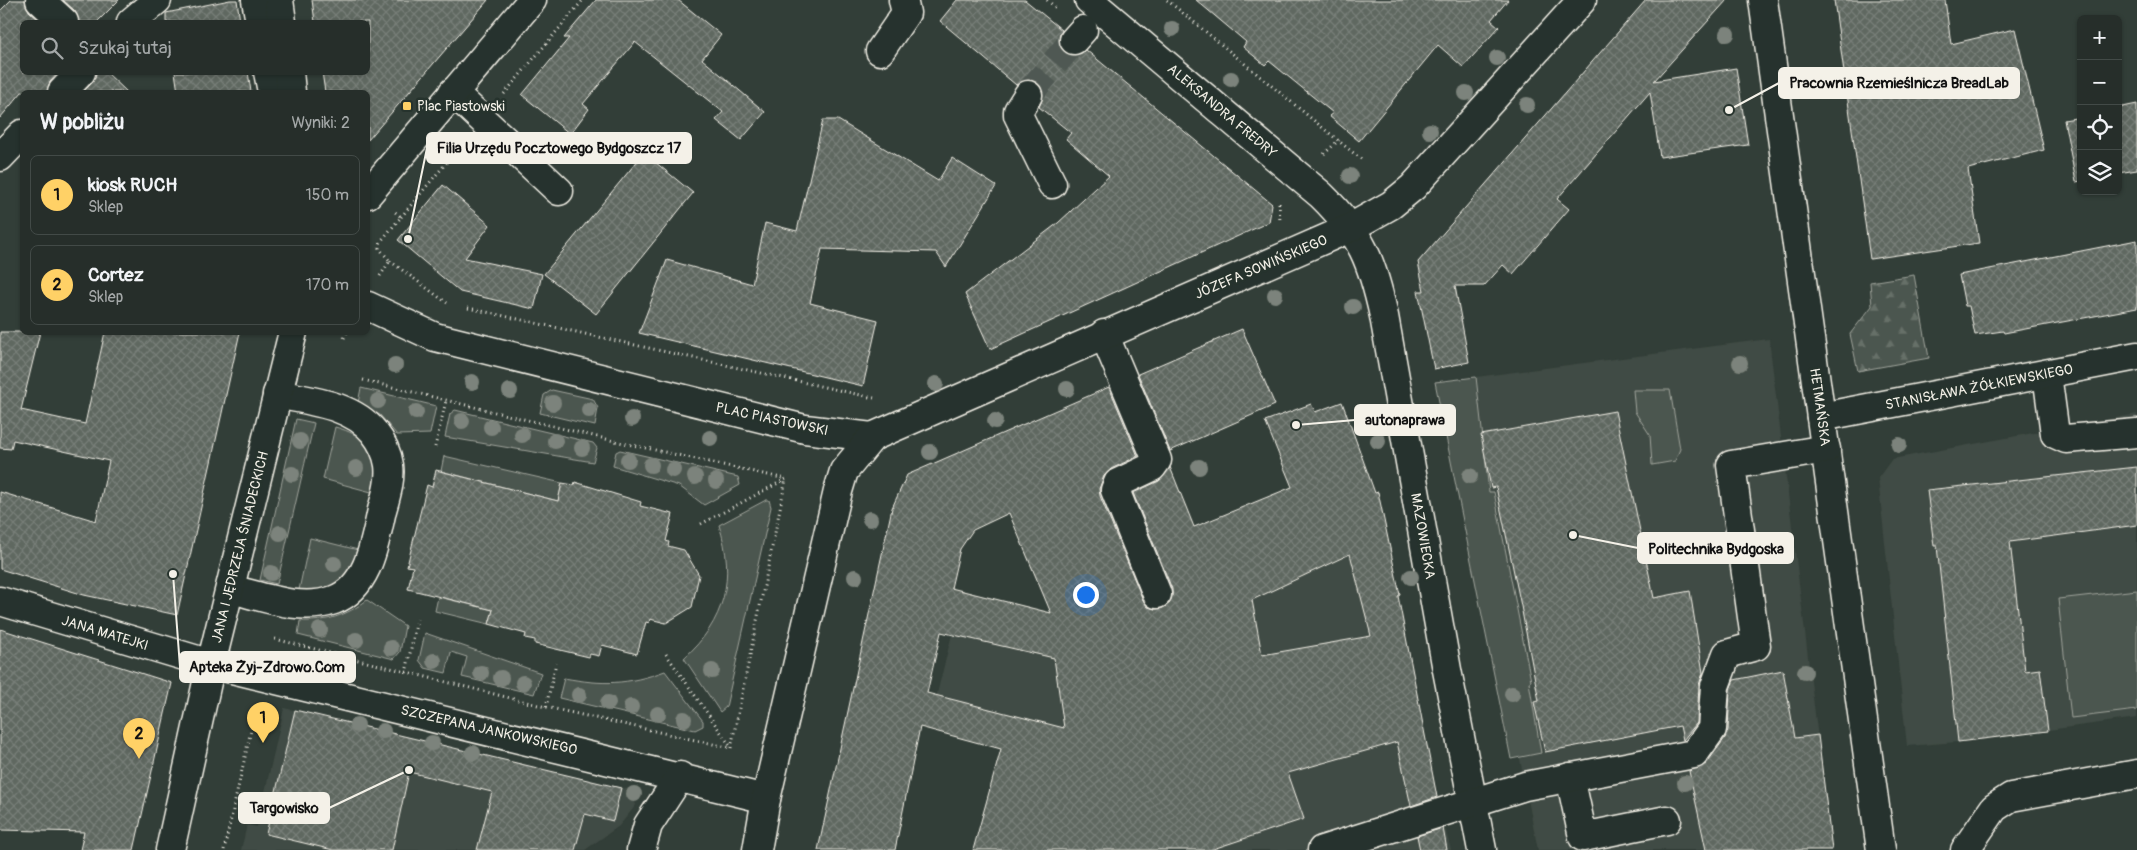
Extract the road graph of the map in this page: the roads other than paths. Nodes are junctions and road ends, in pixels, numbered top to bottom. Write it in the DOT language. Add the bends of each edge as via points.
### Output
graph roads {
  1 [pos="40,0"];
  2 [pos="157,0"];
  3 [pos="256,0"];
  4 [pos="279,0"];
  5 [pos="532,0"];
  6 [pos="903,0"];
  7 [pos="1089,0"];
  8 [pos="1582,0"];
  9 [pos="1763,0"];
  10 [pos="62,20"];
  11 [pos="133,20"];
  12 [pos="260,20"];
  13 [pos="282,20"];
  14 [pos="880,51"];
  15 [pos="79,75"];
  16 [pos="269,75"];
  17 [pos="289,75"];
  18 [pos="64,90"];
  19 [pos="272,90"];
  20 [pos="291,90"];
  21 [pos="453,92"];
  22 [pos="1028,95"];
  23 [pos="20,136"];
  24 [pos="0,157"];
  25 [pos="1052,184"];
  26 [pos="370,191"];
  27 [pos="559,191"];
  28 [pos="1350,228"];
  29 [pos="372,294"];
  30 [pos="1104,334"];
  31 [pos="292,335"];
  32 [pos="2137,356"];
  33 [pos="2046,374"];
  34 [pos="277,394"];
  35 [pos="1821,417"];
  36 [pos="2137,433"];
  37 [pos="872,437"];
  38 [pos="1826,449"];
  39 [pos="231,590"];
  40 [pos="1156,594"];
  41 [pos="0,601"];
  42 [pos="211,664"];
  43 [pos="2137,774"];
  44 [pos="680,776"];
  45 [pos="1570,777"];
  46 [pos="766,798"];
  47 [pos="1473,804"];
  48 [pos="1667,820"];
  49 [pos="170,850"];
  50 [pos="641,850"];
  51 [pos="757,850"];
  52 [pos="1322,850"];
  53 [pos="1482,850"];
  54 [pos="1881,850"];
  55 [pos="1965,850"];
  1 -- 10 [label="street"];
  2 -- 11 [label="street"];
  3 -- 12 [label="street"];
  4 -- 13 [label="street"];
  5 -- 21 [label="street"];
  6 -- 14 [label="street" via="906,13"];
  7 -- 28 [label="street, ALEKSANDRA FREDRY" via="1321,194"];
  8 -- 28 [label="street, JÓZEFA SOWIŃSKIEGO" via="1413,187 1391,205"];
  9 -- 35 [label="street, HETMAŃSKA"];
  15 -- 18 [label="street"];
  16 -- 19 [label="street"];
  17 -- 20 [label="street"];
  21 -- 26 [label="street"];
  21 -- 27 [label="street"];
  22 -- 25 [label="street" via="1018,115"];
  23 -- 24 [label="street"];
  28 -- 30 [label="street, JÓZEFA SOWIŃSKIEGO"];
  28 -- 47 [label="street, MAZOWIECKA" via="1361,241 1372,268 1384,316"];
  29 -- 37 [label="street, PLAC PIASTOWSKI" via="435,337 805,429"];
  30 -- 37 [label="street, JÓZEFA SOWIŃSKIEGO"];
  30 -- 40 [label="street" via="1157,460 1152,467 1118,483 1115,490"];
  31 -- 34 [label="street, JANA I JĘDRZEJA ŚNIADECKICH"];
  32 -- 33 [label="street, STANISŁAWA ŻÓŁKIEWSKIEGO"];
  33 -- 35 [label="street, STANISŁAWA ŻÓŁKIEWSKIEGO"];
  33 -- 36 [label="street" via="2055,434 2066,439"];
  34 -- 39 [label="street, JANA I JĘDRZEJA ŚNIADECKICH"];
  34 -- 39 [label="street" via="342,409 362,420 382,442 389,467 389,484 366,567 344,595 321,604 297,605"];
  35 -- 38 [label="street, HETMAŃSKA"];
  37 -- 46 [label="street" via="844,471"];
  38 -- 45 [label="street" via="1731,465 1756,646 1727,654 1715,686 1712,729 1694,754"];
  38 -- 54 [label="street, HETMAŃSKA"];
  39 -- 42 [label="street, JANA I JĘDRZEJA ŚNIADECKICH"];
  41 -- 42 [label="street, JANA MATEJKI"];
  42 -- 44 [label="street, SZCZEPANA JANKOWSKIEGO"];
  42 -- 49 [label="street, JANA I JĘDRZEJA ŚNIADECKICH"];
  43 -- 55 [label="street" via="2011,797 1994,808"];
  44 -- 46 [label="street, SZCZEPANA JANKOWSKIEGO"];
  44 -- 50 [label="street" via="648,825"];
  45 -- 47 [label="street" via="1509,790"];
  45 -- 48 [label="street" via="1583,837"];
  46 -- 51 [label="street"];
  47 -- 52 [label="street"];
  47 -- 53 [label="street, MAZOWIECKA"];
}
